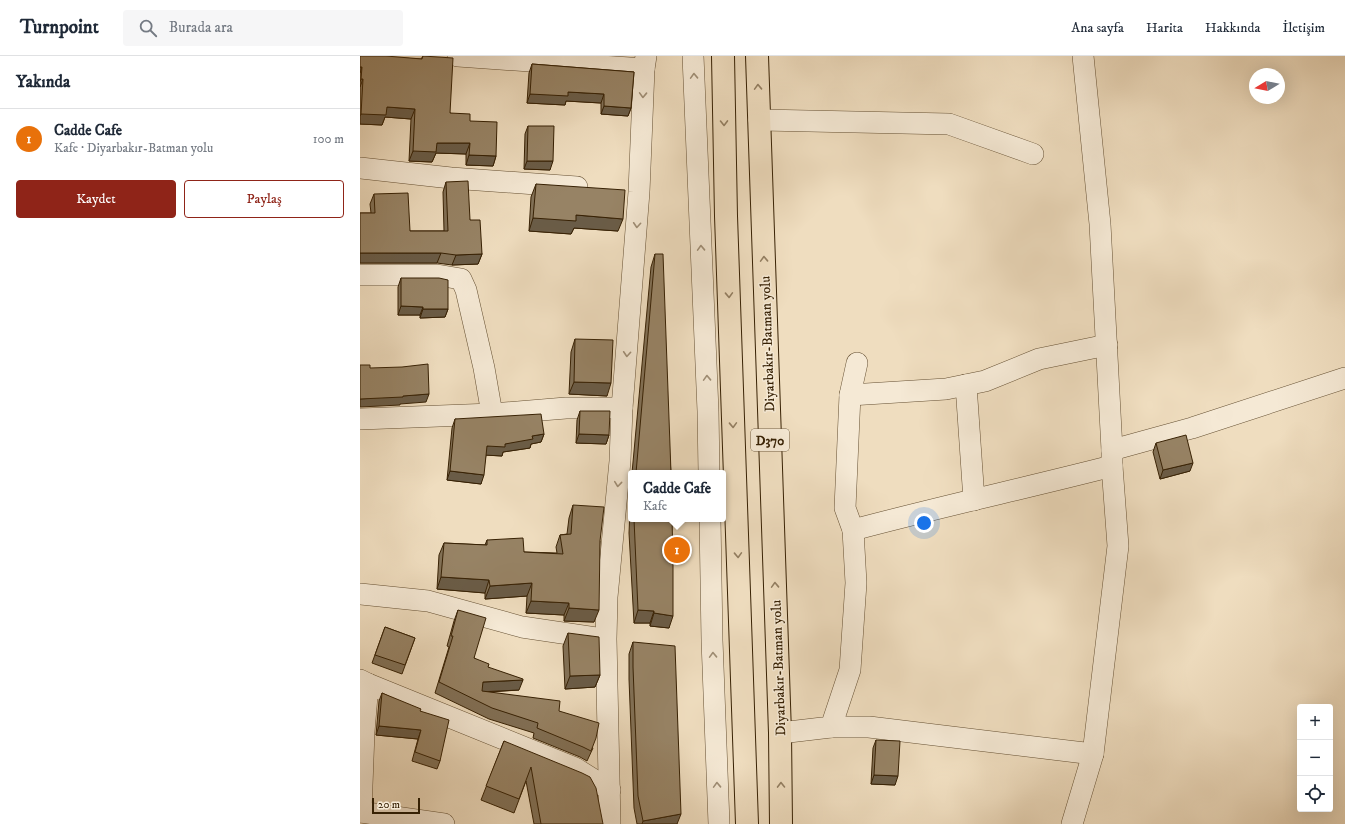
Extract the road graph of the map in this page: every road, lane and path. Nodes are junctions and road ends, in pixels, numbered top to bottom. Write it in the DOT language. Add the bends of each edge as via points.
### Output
graph roads {
  1 [pos="458,56"];
  2 [pos="693,56"];
  3 [pos="723,56"];
  4 [pos="757,56"];
  5 [pos="1083,56"];
  6 [pos="645,62"];
  7 [pos="760,120"];
  8 [pos="1033,154"];
  9 [pos="360,168"];
  10 [pos="592,188"];
  11 [pos="360,275"];
  12 [pos="1107,345"];
  13 [pos="857,363"];
  14 [pos="1345,378"];
  15 [pos="966,385"];
  16 [pos="850,395"];
  17 [pos="622,408"];
  18 [pos="492,414"];
  19 [pos="360,419"];
  20 [pos="1112,458"];
  21 [pos="709,470"];
  22 [pos="974,500"];
  23 [pos="710,522"];
  24 [pos="853,530"];
  25 [pos="360,594"];
  26 [pos="606,639"];
  27 [pos="364,682"];
  28 [pos="831,727"];
  29 [pos="362,732"];
  30 [pos="780,733"];
  31 [pos="1093,754"];
  32 [pos="610,790"];
  33 [pos="360,812"];
  34 [pos="444,824"];
  35 [pos="610,824"];
  36 [pos="719,824"];
  37 [pos="747,824"];
  38 [pos="782,824"];
  39 [pos="1072,824"];
  1 -- 6 [label="street"];
  21 -- 2 [label="street, one-way"];
  3 -- 37 [label="highway, D370, one-way" via="726,223"];
  7 -- 4 [label="highway, Diyarbakır-Batman yolu / D370, one-way"];
  5 -- 12 [label="street" via="1100,224"];
  6 -- 17 [label="street, one-way" via="631,191"];
  7 -- 8 [label="street" via="949,124"];
  30 -- 7 [label="highway, Diyarbakır-Batman yolu / D370, one-way"];
  9 -- 10 [label="street" via="451,178"];
  11 -- 18 [label="street" via="437,275 461,279 466,290 484,368"];
  12 -- 15 [label="street" via="1038,359 985,381"];
  12 -- 20 [label="street"];
  13 -- 16 [label="street"];
  14 -- 20 [label="street" via="1192,428"];
  15 -- 16 [label="street" via="946,389"];
  15 -- 22 [label="street"];
  16 -- 24 [label="street" via="845,508"];
  17 -- 18 [label="street" via="566,408"];
  17 -- 26 [label="street, one-way"];
  18 -- 19 [label="street"];
  20 -- 22 [label="street" via="1024,489"];
  20 -- 31 [label="street" via="1118,546"];
  22 -- 24 [label="street"];
  36 -- 23 [label="street, one-way"];
  24 -- 28 [label="street" via="856,583 850,670"];
  25 -- 26 [label="street" via="428,601 522,627"];
  26 -- 32 [label="street"];
  27 -- 29 [label="street"];
  27 -- 32 [label="street" via="575,768"];
  28 -- 30 [label="street"];
  28 -- 31 [label="street" via="869,727"];
  29 -- 33 [label="street"];
  38 -- 30 [label="highway, Diyarbakır-Batman yolu / D370, one-way"];
  31 -- 39 [label="street"];
  32 -- 35 [label="street"];
  33 -- 34 [label="street"];
}
